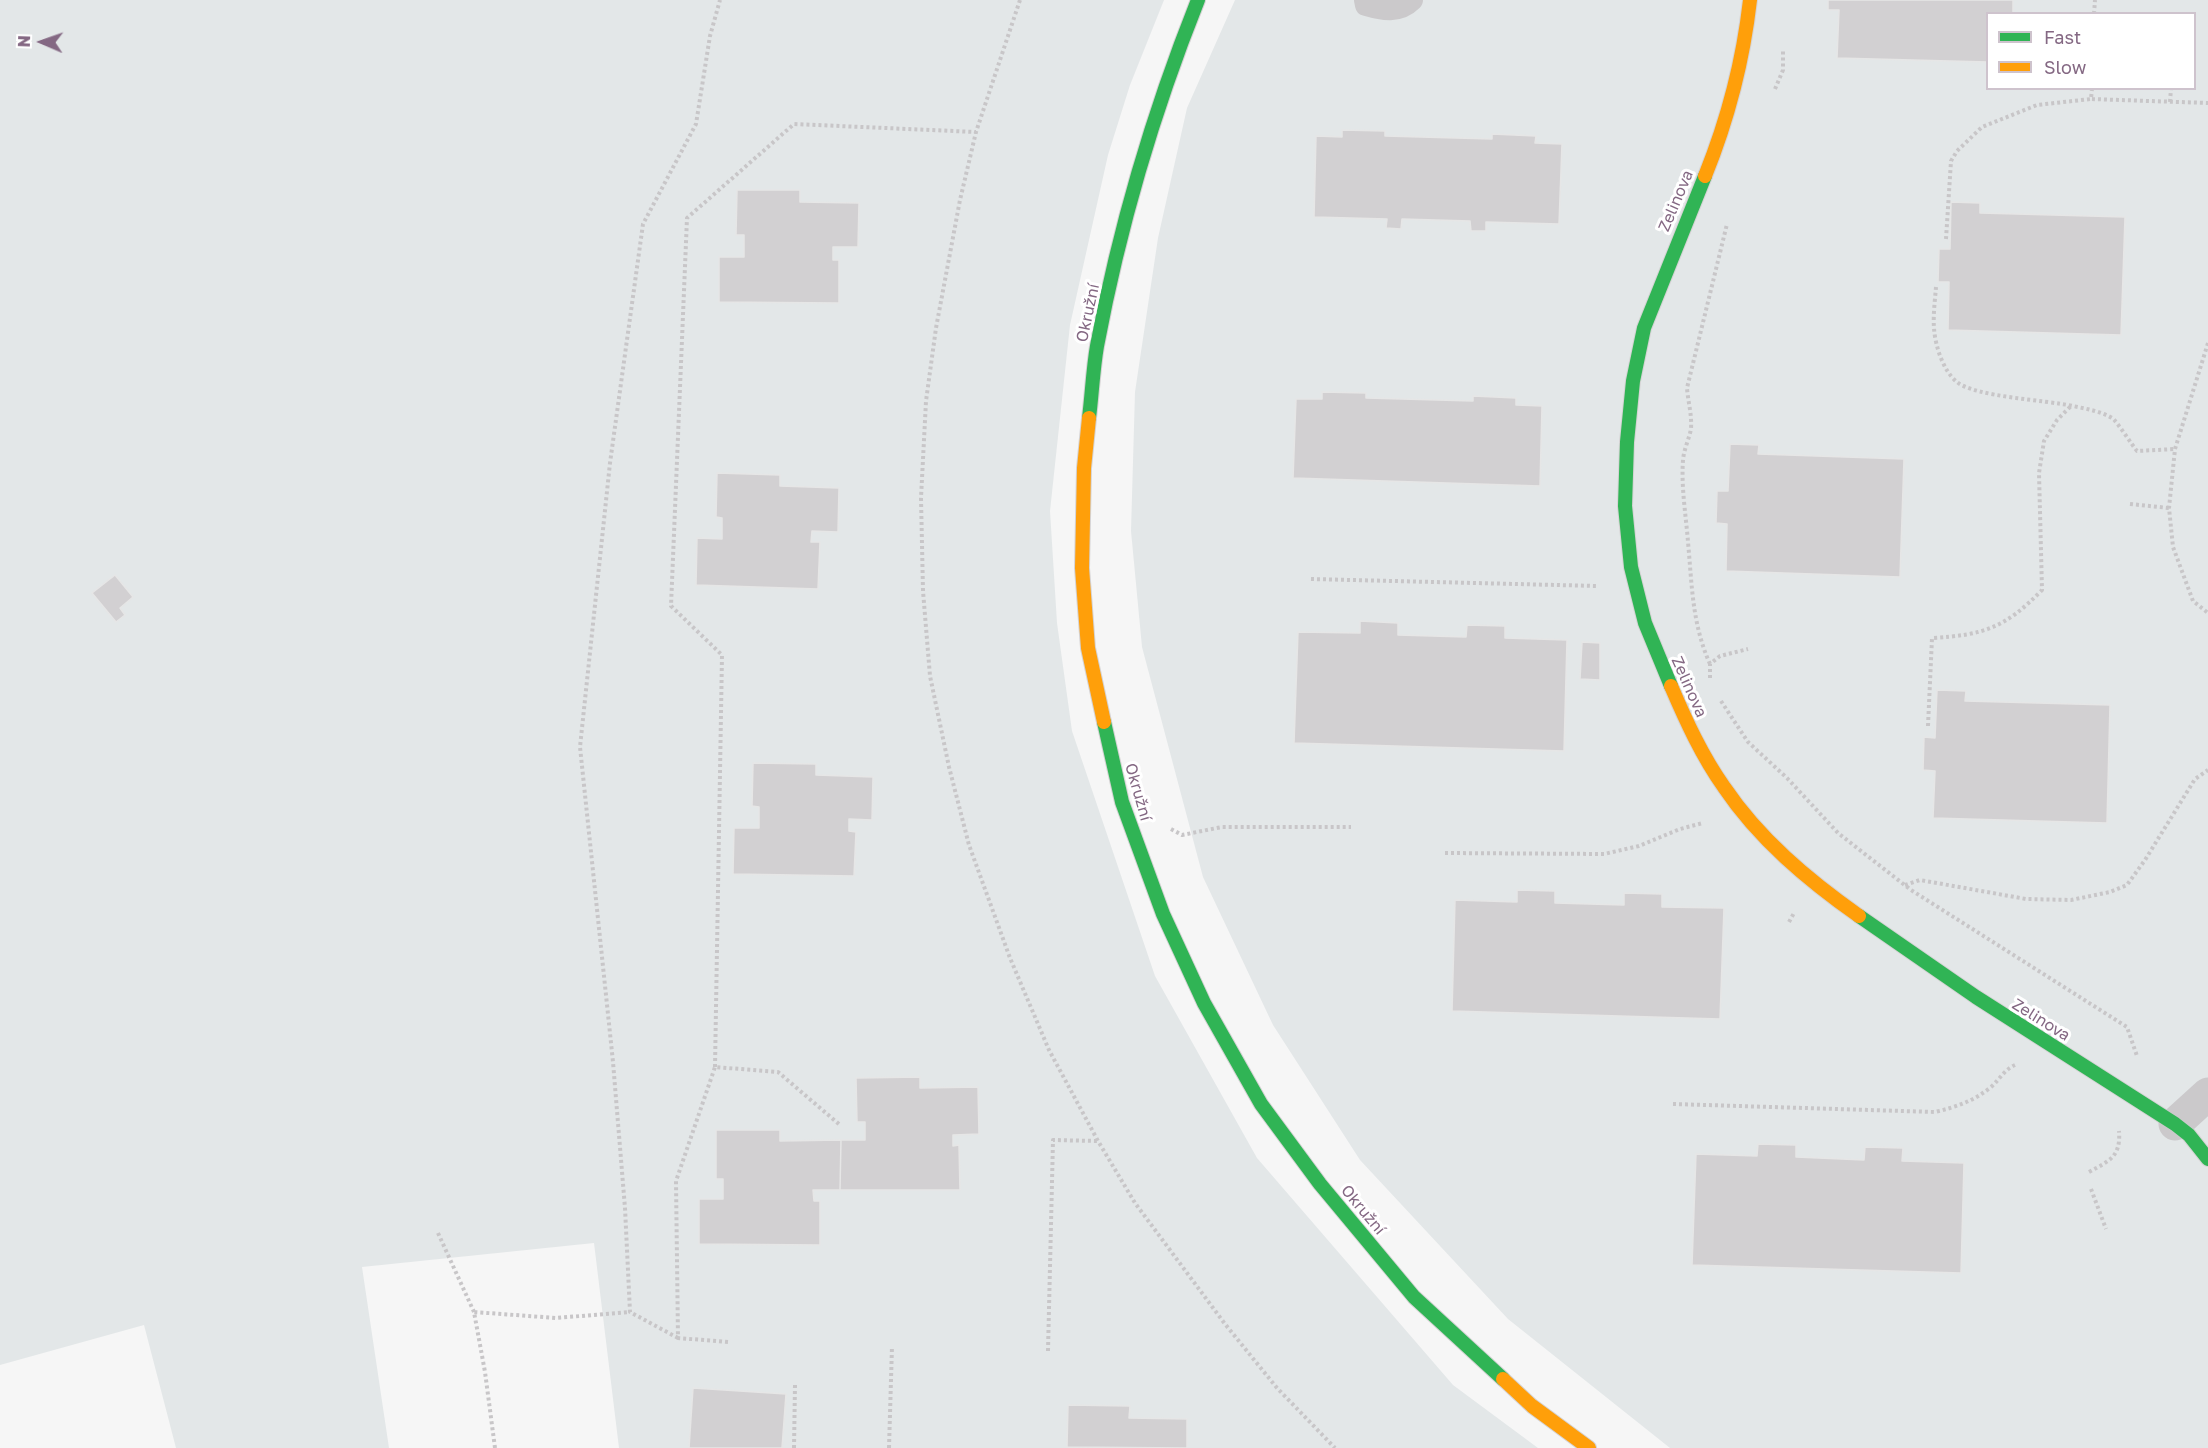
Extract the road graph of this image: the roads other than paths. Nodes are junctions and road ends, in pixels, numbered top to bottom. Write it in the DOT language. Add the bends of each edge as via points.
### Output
graph roads {
  1 [pos="1198,0"];
  2 [pos="1365,0"];
  3 [pos="1412,0"];
  4 [pos="1750,0"];
  5 [pos="2208,1094"];
  6 [pos="2175,1124"];
  7 [pos="2208,1159"];
  8 [pos="1589,1448"];
  1 -- 8 [label="street, Okružní" via="1159,103 1127,216 1097,348 1084,468 1082,568 1088,648 1122,802 1163,914 1204,1003 1268,1113 1320,1184 1414,1296 1532,1406"];
  2 -- 3 [label="lane" via="1366,5 1382,10 1405,7"];
  4 -- 6 [label="street, Zelinova" via="1726,120 1648,315 1638,350 1625,475 1626,520 1637,593 1652,641 1687,723 1716,775 1757,830 1782,854 1839,903 1941,974"];
  5 -- 6 [label="street"];
  6 -- 7 [label="street, Zelinova"];
}
